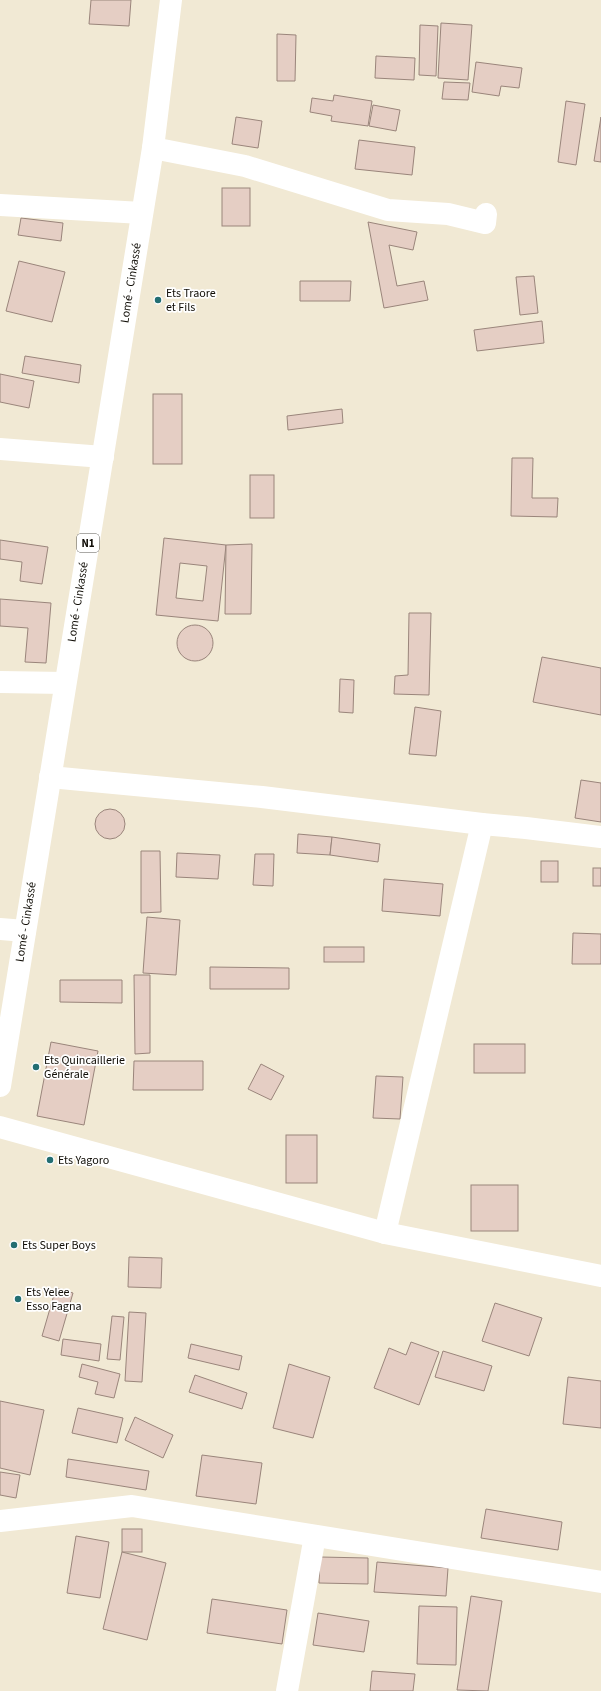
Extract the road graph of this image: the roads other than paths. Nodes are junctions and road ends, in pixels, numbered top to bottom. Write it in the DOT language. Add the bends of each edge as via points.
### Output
graph roads {
  1 [pos="171,0"];
  2 [pos="153,148"];
  3 [pos="0,205"];
  4 [pos="142,213"];
  5 [pos="486,214"];
  6 [pos="0,450"];
  7 [pos="102,457"];
  8 [pos="0,682"];
  9 [pos="65,683"];
  10 [pos="50,776"];
  11 [pos="482,824"];
  12 [pos="601,837"];
  13 [pos="0,929"];
  14 [pos="25,931"];
  15 [pos="0,1086"];
  16 [pos="0,1127"];
  17 [pos="385,1233"];
  18 [pos="601,1276"];
  19 [pos="0,1521"];
  20 [pos="315,1536"];
  21 [pos="601,1582"];
  22 [pos="287,1691"];
  1 -- 2 [label="main road, Lomé - Cinkassé / N1"];
  2 -- 4 [label="main road, Lomé - Cinkassé / N1"];
  2 -- 5 [label="main road" via="245,166 388,210 448,214 485,222"];
  3 -- 4 [label="main road"];
  4 -- 7 [label="main road, Lomé - Cinkassé / N1"];
  6 -- 7 [label="main road"];
  7 -- 9 [label="main road, Lomé - Cinkassé / N1"];
  8 -- 9 [label="main road"];
  9 -- 10 [label="main road, Lomé - Cinkassé / N1"];
  10 -- 11 [label="main road" via="262,797"];
  10 -- 14 [label="main road, Lomé - Cinkassé / N1"];
  11 -- 12 [label="main road"];
  11 -- 17 [label="main road"];
  13 -- 14 [label="main road"];
  14 -- 15 [label="main road, Lomé - Cinkassé / N1"];
  16 -- 17 [label="main road"];
  17 -- 18 [label="main road"];
  19 -- 20 [label="main road" via="132,1506"];
  20 -- 21 [label="main road"];
  20 -- 22 [label="main road"];
}
